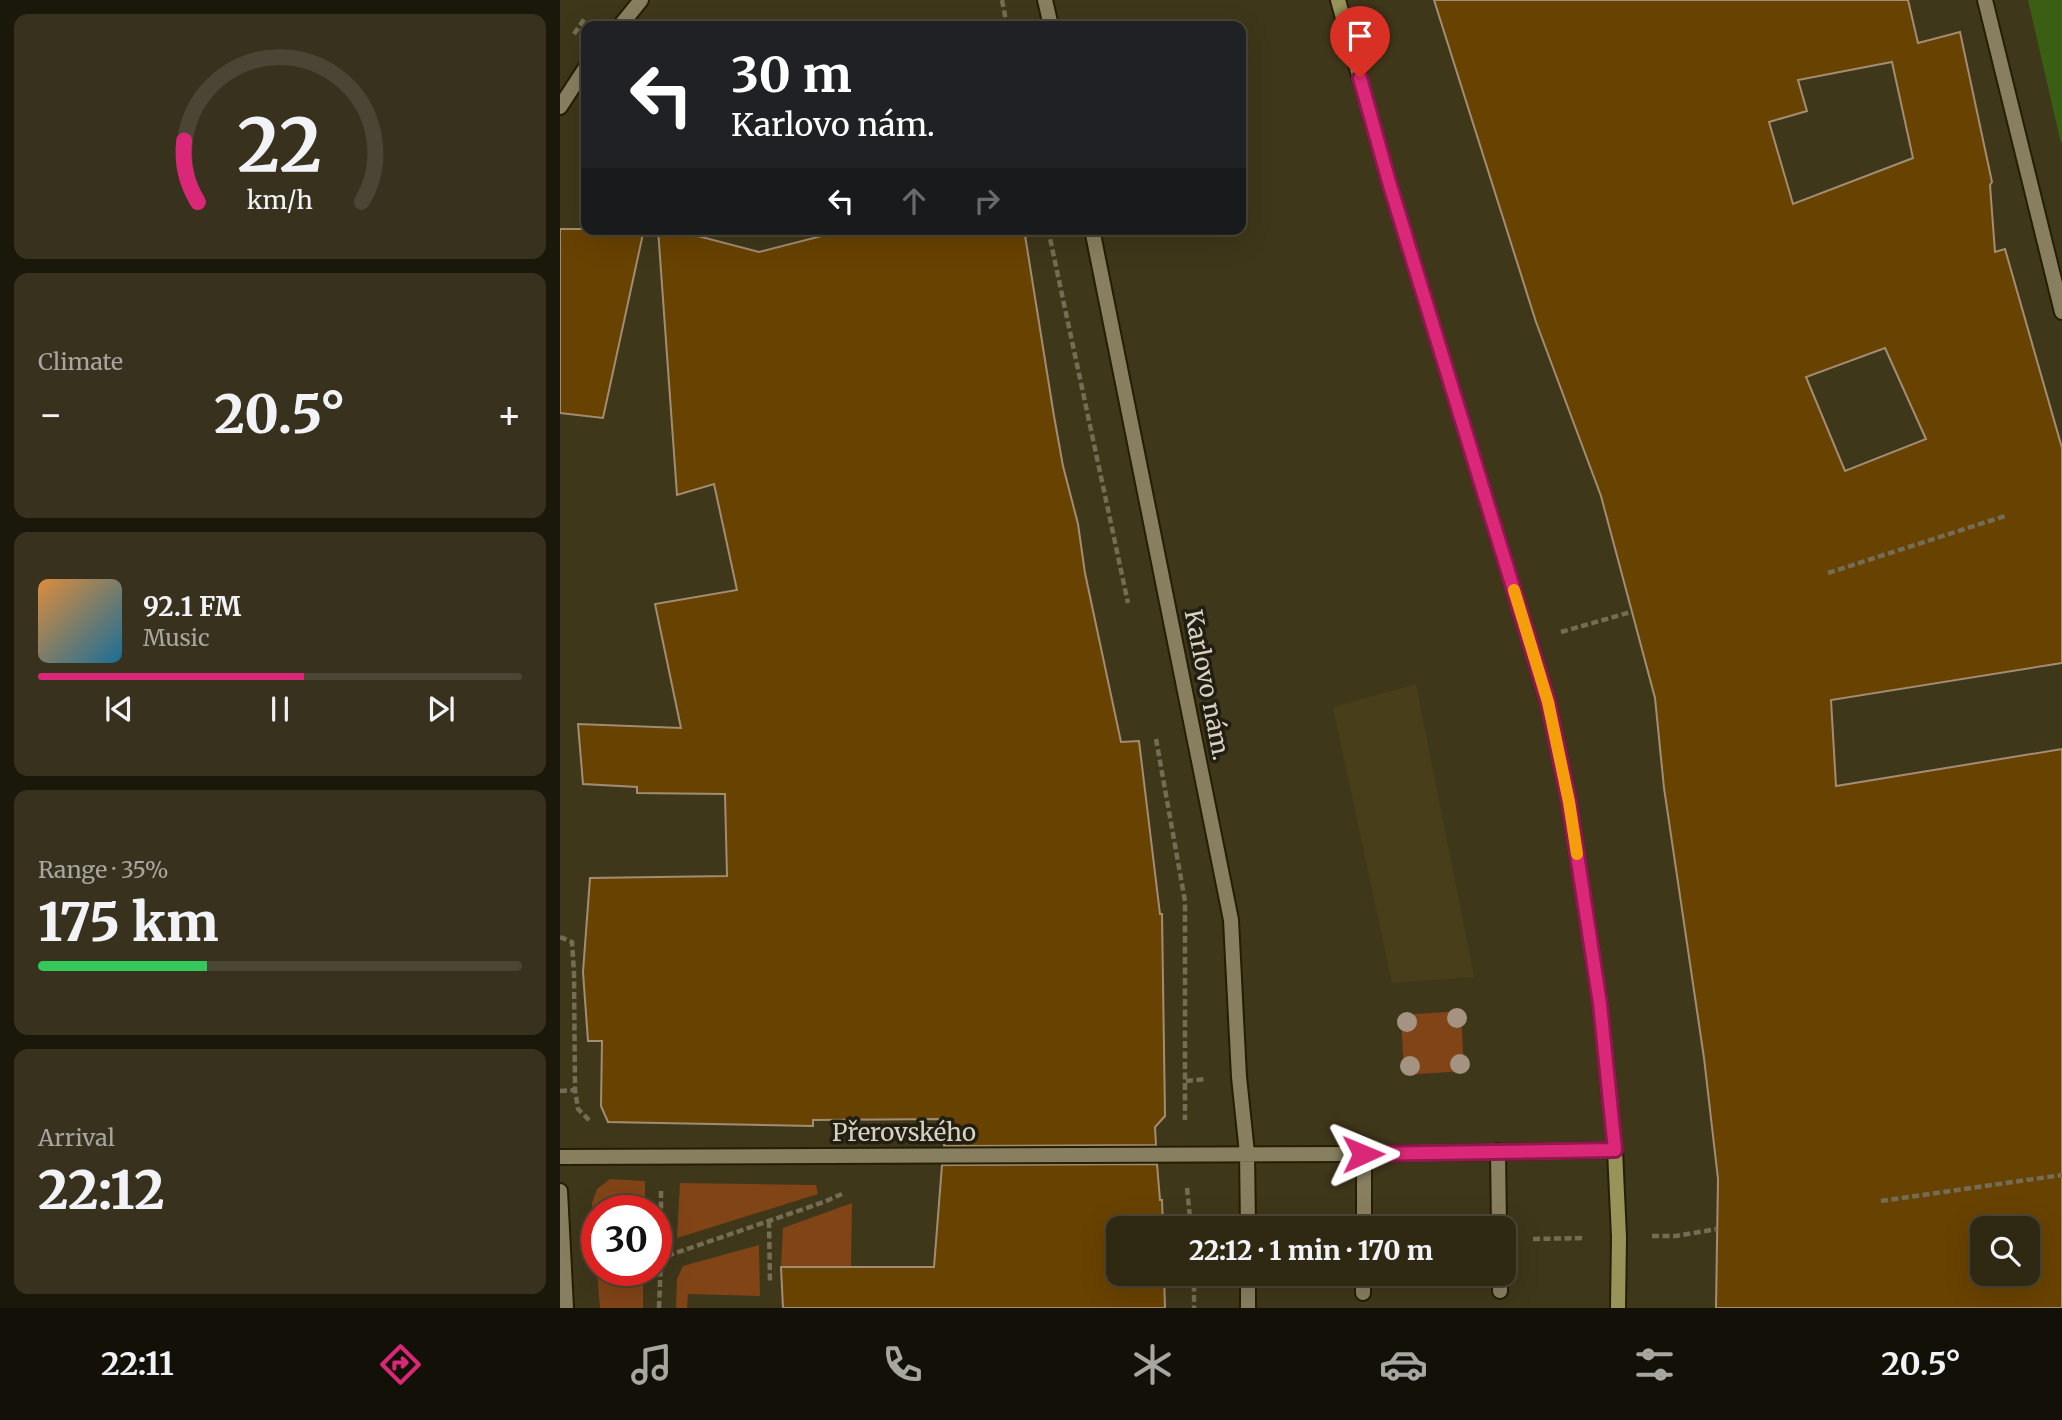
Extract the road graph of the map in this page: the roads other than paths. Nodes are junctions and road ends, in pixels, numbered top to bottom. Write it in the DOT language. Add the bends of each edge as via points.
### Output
graph roads {
  1 [pos="641,0"];
  2 [pos="1045,0"];
  3 [pos="1338,0"];
  4 [pos="1985,0"];
  5 [pos="624,21"];
  6 [pos="1050,21"];
  7 [pos="581,75"];
  8 [pos="560,107"];
  9 [pos="1093,235"];
  10 [pos="2062,312"];
  11 [pos="1615,1150"];
  12 [pos="1498,1151"];
  13 [pos="1247,1153"];
  14 [pos="1363,1154"];
  15 [pos="560,1157"];
  16 [pos="560,1191"];
  17 [pos="1248,1216"];
  18 [pos="1364,1216"];
  19 [pos="1499,1216"];
  20 [pos="1248,1286"];
  21 [pos="1363,1286"];
  22 [pos="1500,1286"];
  23 [pos="1500,1291"];
  24 [pos="1363,1293"];
  25 [pos="566,1308"];
  26 [pos="1248,1308"];
  27 [pos="1618,1308"];
  1 -- 5 [label="street"];
  2 -- 6 [label="street"];
  3 -- 11 [label="street" via="1548,702 1569,802 1600,1004"];
  4 -- 10 [label="street"];
  7 -- 8 [label="street"];
  9 -- 13 [label="street, Karlovo nám." via="1231,920"];
  11 -- 12 [label="street"];
  11 -- 27 [label="street"];
  12 -- 14 [label="street"];
  12 -- 19 [label="street"];
  13 -- 14 [label="street"];
  13 -- 15 [label="street, Přerovského"];
  13 -- 17 [label="street, Karlovo nám."];
  14 -- 18 [label="street"];
  16 -- 25 [label="street"];
  20 -- 26 [label="street"];
  21 -- 24 [label="street"];
  22 -- 23 [label="street"];
}
